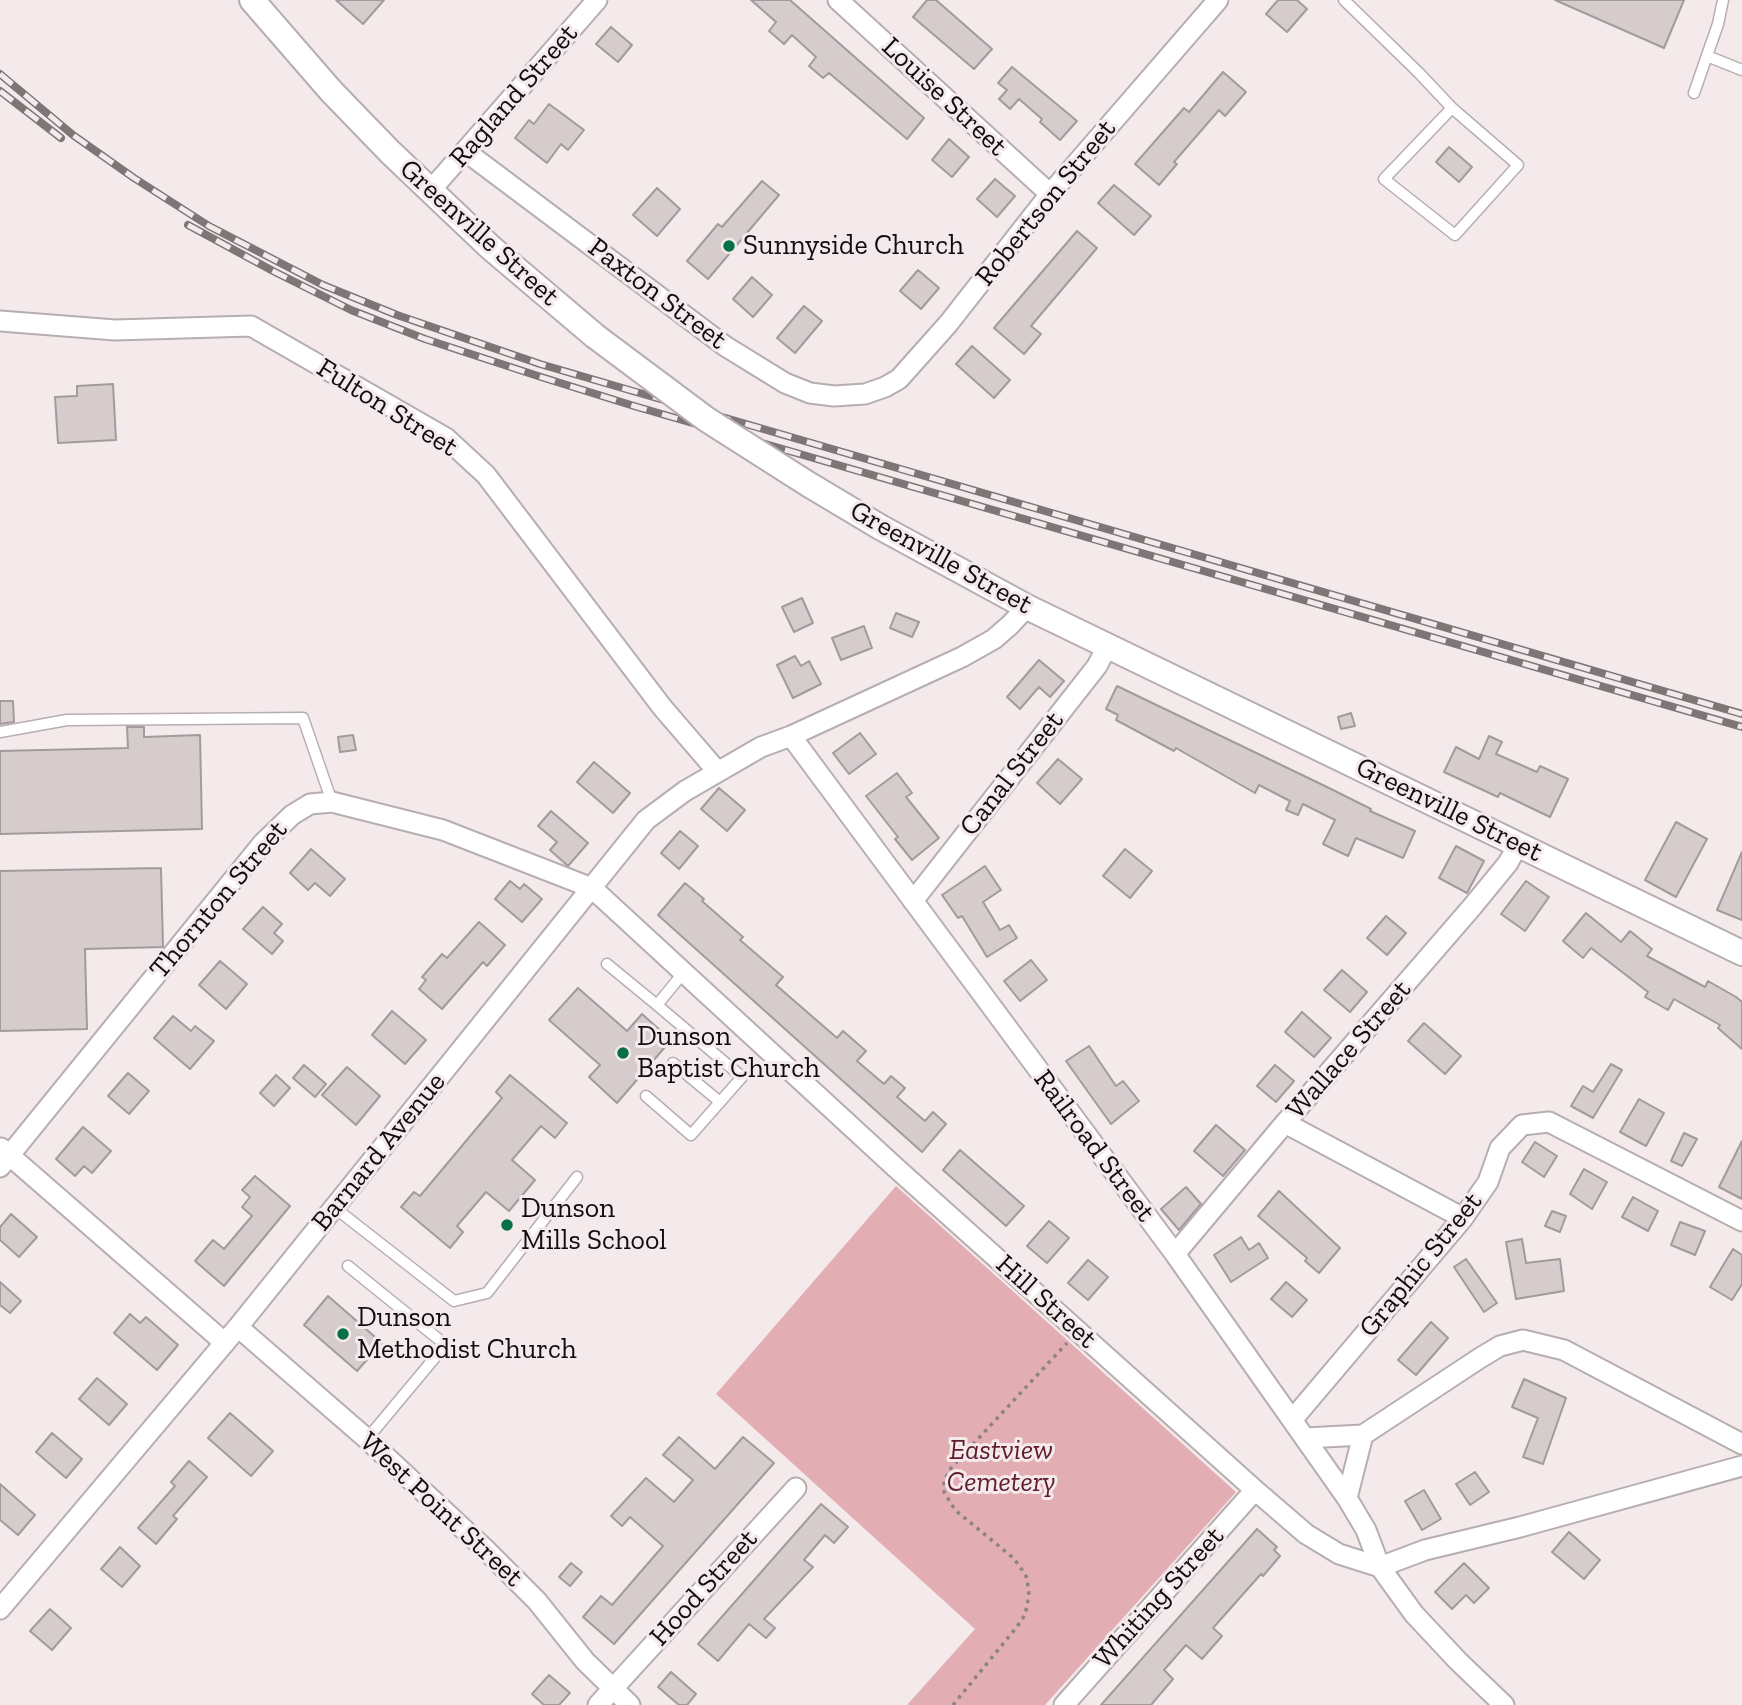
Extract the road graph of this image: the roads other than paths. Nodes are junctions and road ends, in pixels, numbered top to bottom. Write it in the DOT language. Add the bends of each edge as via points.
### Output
graph roads {
  1 [pos="252,0"];
  2 [pos="597,0"];
  3 [pos="838,0"];
  4 [pos="1218,0"];
  5 [pos="1344,0"];
  6 [pos="1723,0"];
  7 [pos="1707,56"];
  8 [pos="1742,70"];
  9 [pos="1694,93"];
  10 [pos="1452,108"];
  11 [pos="465,151"];
  12 [pos="430,191"];
  13 [pos="1050,194"];
  14 [pos="0,321"];
  15 [pos="865,394"];
  16 [pos="1027,607"];
  17 [pos="1108,645"];
  18 [pos="0,732"];
  19 [pos="791,736"];
  20 [pos="718,771"];
  21 [pos="332,802"];
  22 [pos="1519,843"];
  23 [pos="592,888"];
  24 [pos="913,901"];
  25 [pos="1742,953"];
  26 [pos="607,964"];
  27 [pos="684,972"];
  28 [pos="657,1004"];
  29 [pos="673,1063"];
  30 [pos="646,1096"];
  31 [pos="720,1102"];
  32 [pos="1285,1123"];
  33 [pos="3,1157"];
  34 [pos="577,1177"];
  35 [pos="335,1208"];
  36 [pos="1463,1219"];
  37 [pos="1742,1222"];
  38 [pos="1175,1254"];
  39 [pos="348,1266"];
  40 [pos="238,1327"];
  41 [pos="225,1343"];
  42 [pos="1292,1420"];
  43 [pos="1363,1435"];
  44 [pos="1305,1438"];
  45 [pos="367,1439"];
  46 [pos="1742,1444"];
  47 [pos="1742,1466"];
  48 [pos="796,1488"];
  49 [pos="1255,1490"];
  50 [pos="1347,1498"];
  51 [pos="1380,1567"];
  52 [pos="0,1609"];
  53 [pos="612,1689"];
  54 [pos="598,1705"];
  55 [pos="631,1705"];
  56 [pos="1064,1705"];
  57 [pos="1504,1705"];
  1 -- 12 [label="street, Greenville Street" via="331,91"];
  2 -- 11 [label="street, Ragland Street"];
  3 -- 13 [label="street, Louise Street"];
  4 -- 13 [label="street, Robertson Street"];
  5 -- 10 [label="lane"];
  6 -- 7 [label="lane"];
  7 -- 8 [label="lane"];
  7 -- 9 [label="lane"];
  10 -- 10 [label="lane" via="1518,165 1455,235 1384,179"];
  11 -- 12 [label="street, Ragland Street"];
  11 -- 15 [label="street, Paxton Street" via="725,346 785,383 810,393"];
  12 -- 16 [label="street, Greenville Street, bridge" via="595,336 706,419 880,527"];
  13 -- 15 [label="street, Robertson Street" via="899,379"];
  14 -- 20 [label="street, Fulton Street" via="115,330 250,326 446,438 486,475 662,707"];
  16 -- 17 [label="street, Greenville Street"];
  16 -- 19 [label="street, Barnard Avenue" via="994,639 962,657"];
  17 -- 22 [label="street, Greenville Street"];
  17 -- 24 [label="street, Canal Street" via="1097,666"];
  18 -- 21 [label="lane" via="67,720 303,718"];
  19 -- 20 [label="street, Barnard Avenue"];
  19 -- 24 [label="street, Railroad Street"];
  20 -- 23 [label="street, Barnard Avenue" via="646,820"];
  21 -- 23 [label="street, Thornton Street" via="443,830"];
  21 -- 33 [label="street, Thornton Street" via="310,804 262,844"];
  22 -- 25 [label="street, Greenville Street"];
  22 -- 32 [label="street, Wallace Street" via="1472,907"];
  23 -- 27 [label="street, Hill Street"];
  23 -- 35 [label="street, Barnard Avenue"];
  24 -- 38 [label="street, Railroad Street"];
  26 -- 28 [label="lane"];
  27 -- 28 [label="lane"];
  27 -- 49 [label="street, Hill Street"];
  28 -- 31 [label="lane" via="742,1077"];
  29 -- 31 [label="lane"];
  30 -- 31 [label="lane" via="691,1135"];
  32 -- 36 [label="street"];
  32 -- 38 [label="street, Wallace Street"];
  33 -- 41 [label="street"];
  34 -- 35 [label="lane" via="487,1293 454,1301"];
  35 -- 40 [label="street, Barnard Avenue"];
  36 -- 37 [label="street, Graphic Street" via="1488,1182 1500,1148 1522,1125 1549,1122"];
  36 -- 42 [label="street, Graphic Street"];
  38 -- 42 [label="street, Railroad Street"];
  39 -- 45 [label="lane" via="442,1342 442,1349"];
  40 -- 41 [label="street, Barnard Avenue"];
  40 -- 45 [label="street, West Point Street"];
  41 -- 52 [label="street, Barnard Avenue"];
  42 -- 44 [label="street, Railroad Street"];
  43 -- 44 [label="street"];
  43 -- 46 [label="street" via="1500,1346 1523,1340 1564,1350"];
  43 -- 50 [label="street"];
  44 -- 50 [label="street, Railroad Street"];
  45 -- 53 [label="street, West Point Street" via="537,1601"];
  47 -- 51 [label="street" via="1424,1550"];
  48 -- 53 [label="street, Hood Street"];
  49 -- 51 [label="street, Hill Street" via="1306,1534 1339,1554"];
  49 -- 56 [label="street, Whiting Street"];
  50 -- 51 [label="street, Railroad Street"];
  51 -- 57 [label="street" via="1414,1614"];
  53 -- 54 [label="street, Hood Street"];
  53 -- 55 [label="street, West Point Street"];
}
